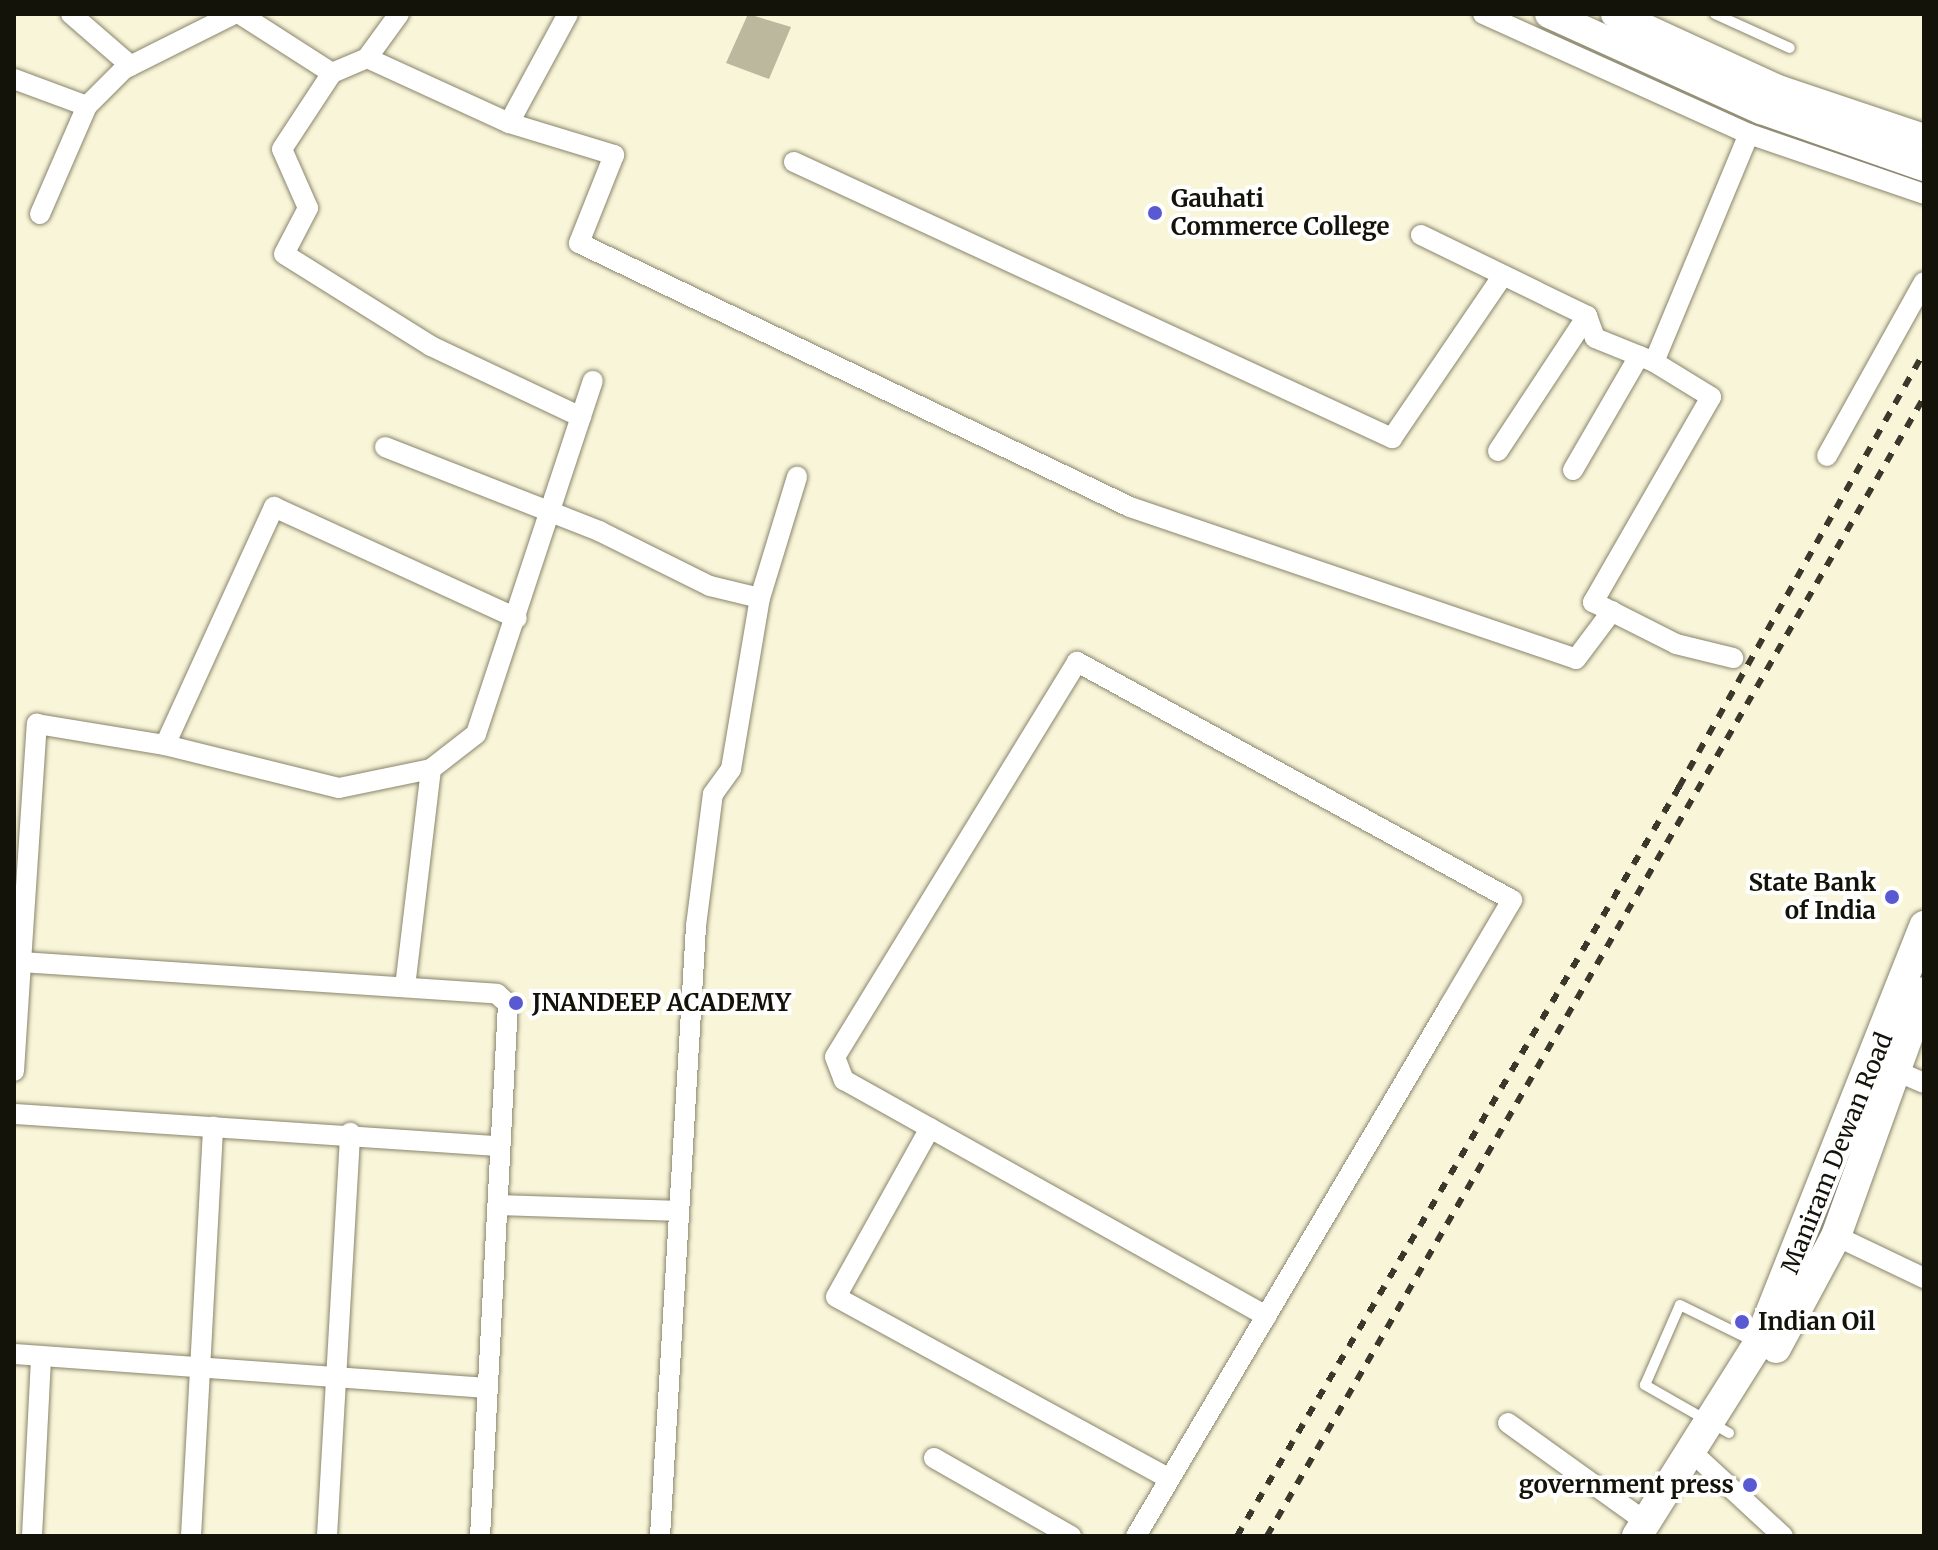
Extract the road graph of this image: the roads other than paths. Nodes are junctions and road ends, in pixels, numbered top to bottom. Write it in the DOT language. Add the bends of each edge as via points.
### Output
graph roads {
  1 [pos="71,14"];
  2 [pos="234,14"];
  3 [pos="240,14"];
  4 [pos="399,14"];
  5 [pos="568,14"];
  6 [pos="1483,14"];
  7 [pos="1549,14"];
  8 [pos="1615,14"];
  9 [pos="1715,14"];
  10 [pos="1790,48"];
  11 [pos="367,58"];
  12 [pos="131,66"];
  13 [pos="332,73"];
  14 [pos="14,79"];
  15 [pos="87,106"];
  16 [pos="509,123"];
  17 [pos="1749,134"];
  18 [pos="1924,138"];
  19 [pos="794,162"];
  20 [pos="1924,167"];
  21 [pos="1924,194"];
  22 [pos="40,214"];
  23 [pos="1421,235"];
  24 [pos="1503,275"];
  25 [pos="1924,282"];
  26 [pos="1587,316"];
  27 [pos="1646,359"];
  28 [pos="593,381"];
  29 [pos="581,417"];
  30 [pos="385,447"];
  31 [pos="1498,451"];
  32 [pos="1827,456"];
  33 [pos="1573,470"];
  34 [pos="797,477"];
  35 [pos="548,513"];
  36 [pos="760,598"];
  37 [pos="1612,611"];
  38 [pos="517,618"];
  39 [pos="1733,658"];
  40 [pos="165,745"];
  41 [pos="431,769"];
  42 [pos="1924,926"];
  43 [pos="21,962"];
  44 [pos="405,987"];
  45 [pos="1924,992"];
  46 [pos="14,1071"];
  47 [pos="1899,1072"];
  48 [pos="14,1114"];
  49 [pos="213,1127"];
  50 [pos="930,1128"];
  51 [pos="350,1133"];
  52 [pos="499,1146"];
  53 [pos="500,1205"];
  54 [pos="679,1211"];
  55 [pos="1836,1236"];
  56 [pos="1924,1278"];
  57 [pos="1266,1316"];
  58 [pos="1758,1344"];
  59 [pos="14,1354"];
  60 [pos="41,1357"];
  61 [pos="201,1366"];
  62 [pos="335,1381"];
  63 [pos="488,1388"];
  64 [pos="1508,1423"];
  65 [pos="1721,1429"];
  66 [pos="934,1458"];
  67 [pos="1702,1460"];
  68 [pos="1170,1479"];
  69 [pos="1647,1531"];
  70 [pos="32,1536"];
  71 [pos="191,1536"];
  72 [pos="327,1536"];
  73 [pos="480,1536"];
  74 [pos="660,1536"];
  75 [pos="1071,1536"];
  76 [pos="1136,1536"];
  77 [pos="1783,1536"];
  1 -- 12 [label="street"];
  2 -- 12 [label="street"];
  3 -- 13 [label="street"];
  4 -- 11 [label="street"];
  5 -- 16 [label="street"];
  6 -- 17 [label="street"];
  7 -- 20 [label="main road" via="1761,110"];
  8 -- 18 [label="main road" via="1778,89"];
  9 -- 10 [label="lane"];
  11 -- 13 [label="street"];
  11 -- 16 [label="street"];
  12 -- 15 [label="street"];
  13 -- 29 [label="street" via="282,149 308,208 284,254 431,346"];
  14 -- 15 [label="street"];
  15 -- 22 [label="street"];
  16 -- 37 [label="street" via="614,155 579,243 1130,507 1576,659"];
  17 -- 21 [label="street"];
  17 -- 27 [label="street"];
  19 -- 24 [label="street" via="1392,438"];
  23 -- 24 [label="street"];
  24 -- 26 [label="street"];
  25 -- 32 [label="street"];
  26 -- 27 [label="street" via="1595,338"];
  26 -- 31 [label="street"];
  27 -- 33 [label="street"];
  27 -- 37 [label="street" via="1711,397 1593,602"];
  28 -- 29 [label="street"];
  29 -- 35 [label="street"];
  30 -- 35 [label="street"];
  34 -- 36 [label="street"];
  35 -- 36 [label="street" via="710,586"];
  35 -- 38 [label="street"];
  36 -- 54 [label="street" via="731,769 713,794 696,926"];
  37 -- 39 [label="street" via="1676,644"];
  38 -- 40 [label="street" via="274,507"];
  38 -- 41 [label="street" via="476,734"];
  40 -- 41 [label="street" via="339,788"];
  40 -- 43 [label="street" via="37,724"];
  41 -- 44 [label="street"];
  42 -- 47 [label="main road, Maniram Dewan Road"];
  43 -- 44 [label="street"];
  43 -- 46 [label="street"];
  44 -- 52 [label="street" via="497,994 508,1004"];
  45 -- 47 [label="main road, Maniram Dewan Road"];
  47 -- 55 [label="main road, Maniram Dewan Road"];
  47 -- 58 [label="main road, Maniram Dewan Road"];
  48 -- 49 [label="street"];
  49 -- 51 [label="street"];
  49 -- 61 [label="street"];
  50 -- 57 [label="street"];
  50 -- 57 [label="street" via="844,1080 835,1057 1077,662 1512,900"];
  50 -- 68 [label="street" via="836,1297"];
  51 -- 52 [label="street"];
  51 -- 62 [label="street"];
  52 -- 53 [label="street"];
  53 -- 54 [label="street"];
  53 -- 63 [label="street"];
  54 -- 74 [label="street"];
  55 -- 56 [label="street"];
  55 -- 65 [label="main road, Maniram Dewan Road"];
  57 -- 68 [label="street"];
  58 -- 65 [label="main road, Maniram Dewan Road"];
  58 -- 65 [label="lane" via="1680,1305 1645,1385"];
  59 -- 60 [label="street"];
  60 -- 61 [label="street"];
  60 -- 70 [label="street"];
  61 -- 62 [label="street"];
  61 -- 71 [label="street"];
  62 -- 63 [label="street"];
  62 -- 72 [label="street"];
  63 -- 73 [label="street"];
  64 -- 69 [label="street"];
  65 -- 67 [label="main road, Maniram Dewan Road"];
  66 -- 75 [label="street"];
  67 -- 69 [label="main road, Maniram Dewan Road"];
  67 -- 77 [label="street"];
  68 -- 76 [label="street"];
}
